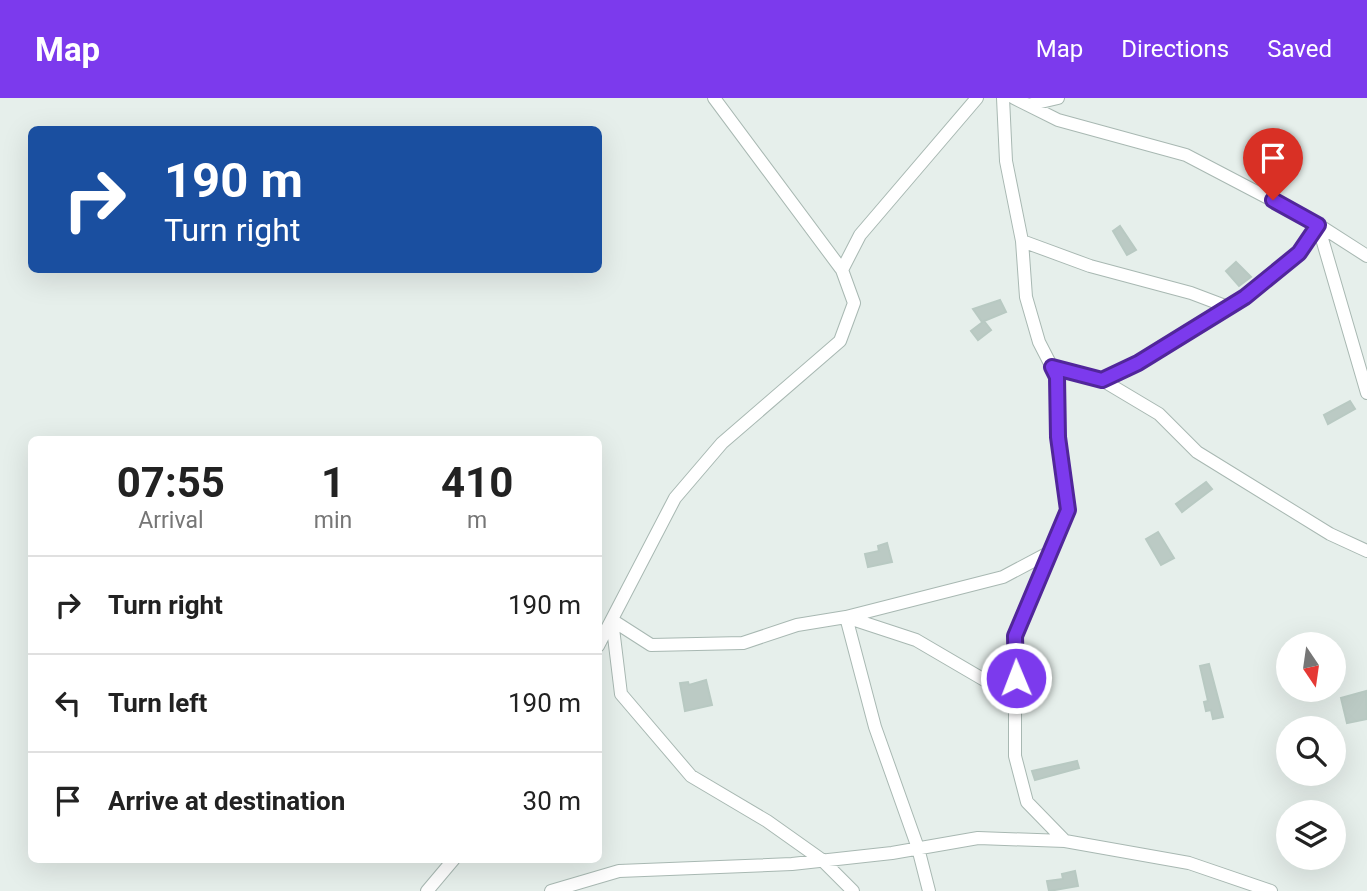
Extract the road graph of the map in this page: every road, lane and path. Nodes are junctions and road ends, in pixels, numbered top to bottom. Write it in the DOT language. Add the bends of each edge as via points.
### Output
graph roads {
  1 [pos="714,98"];
  2 [pos="977,98"];
  3 [pos="1003,98"];
  4 [pos="1014,98"];
  5 [pos="1058,98"];
  6 [pos="1028,105"];
  7 [pos="1318,225"];
  8 [pos="1022,241"];
  9 [pos="1367,256"];
  10 [pos="842,270"];
  11 [pos="1228,307"];
  12 [pos="1052,367"];
  13 [pos="1102,380"];
  14 [pos="1367,393"];
  15 [pos="1052,551"];
  16 [pos="1367,551"];
  17 [pos="846,617"];
  18 [pos="612,620"];
  19 [pos="602,639"];
  20 [pos="1017,699"];
  21 [pos="1065,841"];
  22 [pos="918,848"];
  23 [pos="822,860"];
  24 [pos="451,863"];
  25 [pos="427,891"];
  26 [pos="551,891"];
  27 [pos="853,891"];
  28 [pos="929,891"];
  29 [pos="1271,891"];
  1 -- 10 [label="street"];
  2 -- 10 [label="street" via="860,235"];
  3 -- 8 [label="street" via="1006,161"];
  4 -- 6 [label="street"];
  5 -- 6 [label="street"];
  6 -- 7 [label="street" via="1058,120 1186,155"];
  7 -- 9 [label="street"];
  7 -- 11 [label="street" via="1299,253"];
  7 -- 14 [label="street"];
  8 -- 11 [label="street"];
  8 -- 12 [label="street" via="1026,297"];
  10 -- 18 [label="street" via="854,303 840,341 722,443 675,498"];
  11 -- 13 [label="street"];
  12 -- 13 [label="street"];
  12 -- 15 [label="street" via="1057,377 1058,437 1068,510"];
  13 -- 16 [label="street" via="1159,414 1197,452 1330,534"];
  15 -- 17 [label="street" via="1003,577"];
  15 -- 20 [label="street" via="1015,636"];
  17 -- 18 [label="street" via="797,625 743,643 651,645"];
  17 -- 20 [label="street" via="916,640"];
  17 -- 22 [label="street" via="875,727"];
  18 -- 19 [label="street"];
  18 -- 23 [label="street" via="621,694 691,776"];
  20 -- 21 [label="street" via="1015,756 1027,803"];
  21 -- 22 [label="street" via="978,838"];
  21 -- 29 [label="street" via="1189,863"];
  22 -- 23 [label="street"];
  22 -- 28 [label="street"];
  23 -- 26 [label="street" via="619,871"];
  23 -- 27 [label="street"];
  24 -- 25 [label="street"];
}
